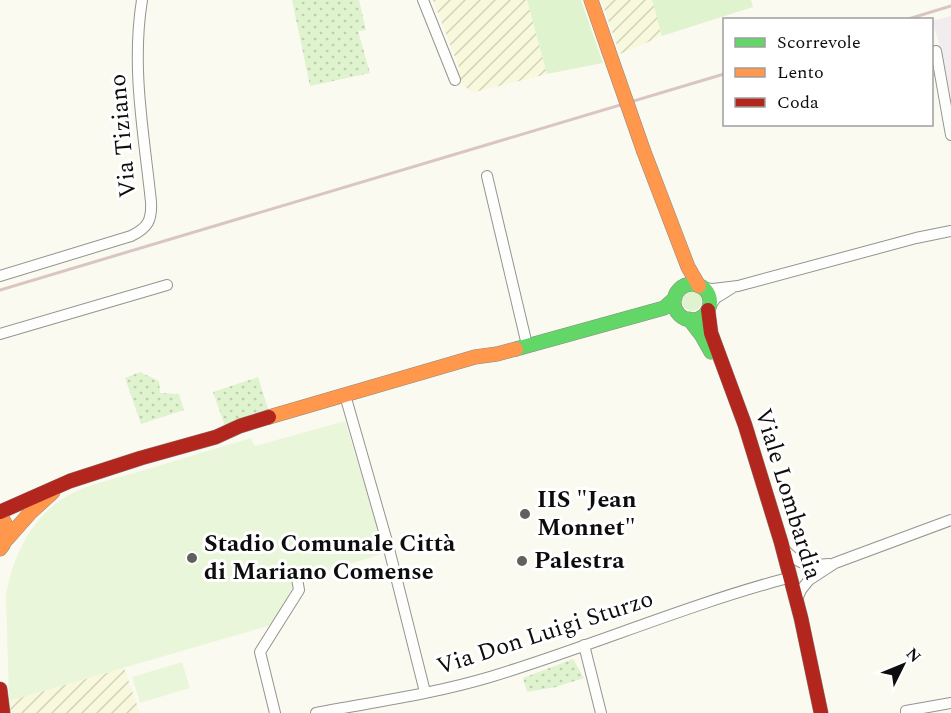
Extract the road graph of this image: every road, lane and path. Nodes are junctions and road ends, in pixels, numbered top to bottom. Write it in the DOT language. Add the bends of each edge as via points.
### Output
graph roads {
  1 [pos="142,0"];
  2 [pos="423,0"];
  3 [pos="591,0"];
  4 [pos="936,51"];
  5 [pos="455,80"];
  6 [pos="951,135"];
  7 [pos="487,176"];
  8 [pos="951,231"];
  9 [pos="679,245"];
  10 [pos="3,275"];
  11 [pos="167,285"];
  12 [pos="738,286"];
  13 [pos="701,287"];
  14 [pos="678,294"];
  15 [pos="709,308"];
  16 [pos="651,312"];
  17 [pos="684,316"];
  18 [pos="0,334"];
  19 [pos="527,345"];
  20 [pos="497,354"];
  21 [pos="347,402"];
  22 [pos="216,437"];
  23 [pos="70,481"];
  24 [pos="0,514"];
  25 [pos="951,520"];
  26 [pos="3,547"];
  27 [pos="783,548"];
  28 [pos="835,563"];
  29 [pos="296,573"];
  30 [pos="784,579"];
  31 [pos="797,599"];
  32 [pos="584,645"];
  33 [pos="0,689"];
  34 [pos="425,692"];
  35 [pos="816,694"];
  36 [pos="951,703"];
  37 [pos="2,710"];
  38 [pos="275,713"];
  39 [pos="316,713"];
  40 [pos="601,713"];
  41 [pos="820,713"];
  42 [pos="906,713"];
  1 -- 10 [label="street, Via Tiziano" via="137,68 151,202 149,220 131,236"];
  2 -- 5 [label="street"];
  3 -- 9 [label="main road, bridge"];
  4 -- 6 [label="street"];
  7 -- 19 [label="street"];
  8 -- 12 [label="street"];
  9 -- 13 [label="main road"];
  9 -- 14 [label="main road" via="683,273"];
  11 -- 18 [label="street"];
  12 -- 13 [label="street"];
  12 -- 15 [label="street" via="721,295"];
  13 -- 14 [label="main road" via="690,284"];
  13 -- 15 [label="main road" via="709,295"];
  14 -- 16 [label="main road" via="664,308"];
  14 -- 17 [label="main road" via="675,303"];
  15 -- 17 [label="main road" via="698,319"];
  15 -- 27 [label="main road, Viale Lombardia" via="711,333"];
  16 -- 17 [label="main road"];
  16 -- 19 [label="main road"];
  17 -- 30 [label="main road, Viale Lombardia" via="711,351"];
  19 -- 20 [label="main road"];
  20 -- 21 [label="main road" via="477,364"];
  20 -- 22 [label="main road" via="366,388 240,426"];
  21 -- 22 [label="main road"];
  21 -- 34 [label="street"];
  22 -- 23 [label="main road"];
  23 -- 24 [label="main road"];
  23 -- 26 [label="main road" via="39,504"];
  24 -- 26 [label="main road" via="8,529"];
  25 -- 28 [label="street"];
  27 -- 28 [label="street" via="803,564"];
  27 -- 31 [label="main road, Viale Lombardia"];
  28 -- 31 [label="street" via="809,580"];
  29 -- 38 [label="street" via="299,590 260,652"];
  30 -- 32 [label="street, Via Don Luigi Sturzo"];
  30 -- 35 [label="main road, Viale Lombardia"];
  31 -- 35 [label="main road, Viale Lombardia"];
  32 -- 34 [label="street, Via Don Luigi Sturzo" via="489,677"];
  32 -- 40 [label="street"];
  33 -- 37 [label="main road"];
  34 -- 39 [label="street, Via Don Luigi Sturzo"];
  35 -- 41 [label="main road, Viale Lombardia"];
  36 -- 42 [label="street"];
}
